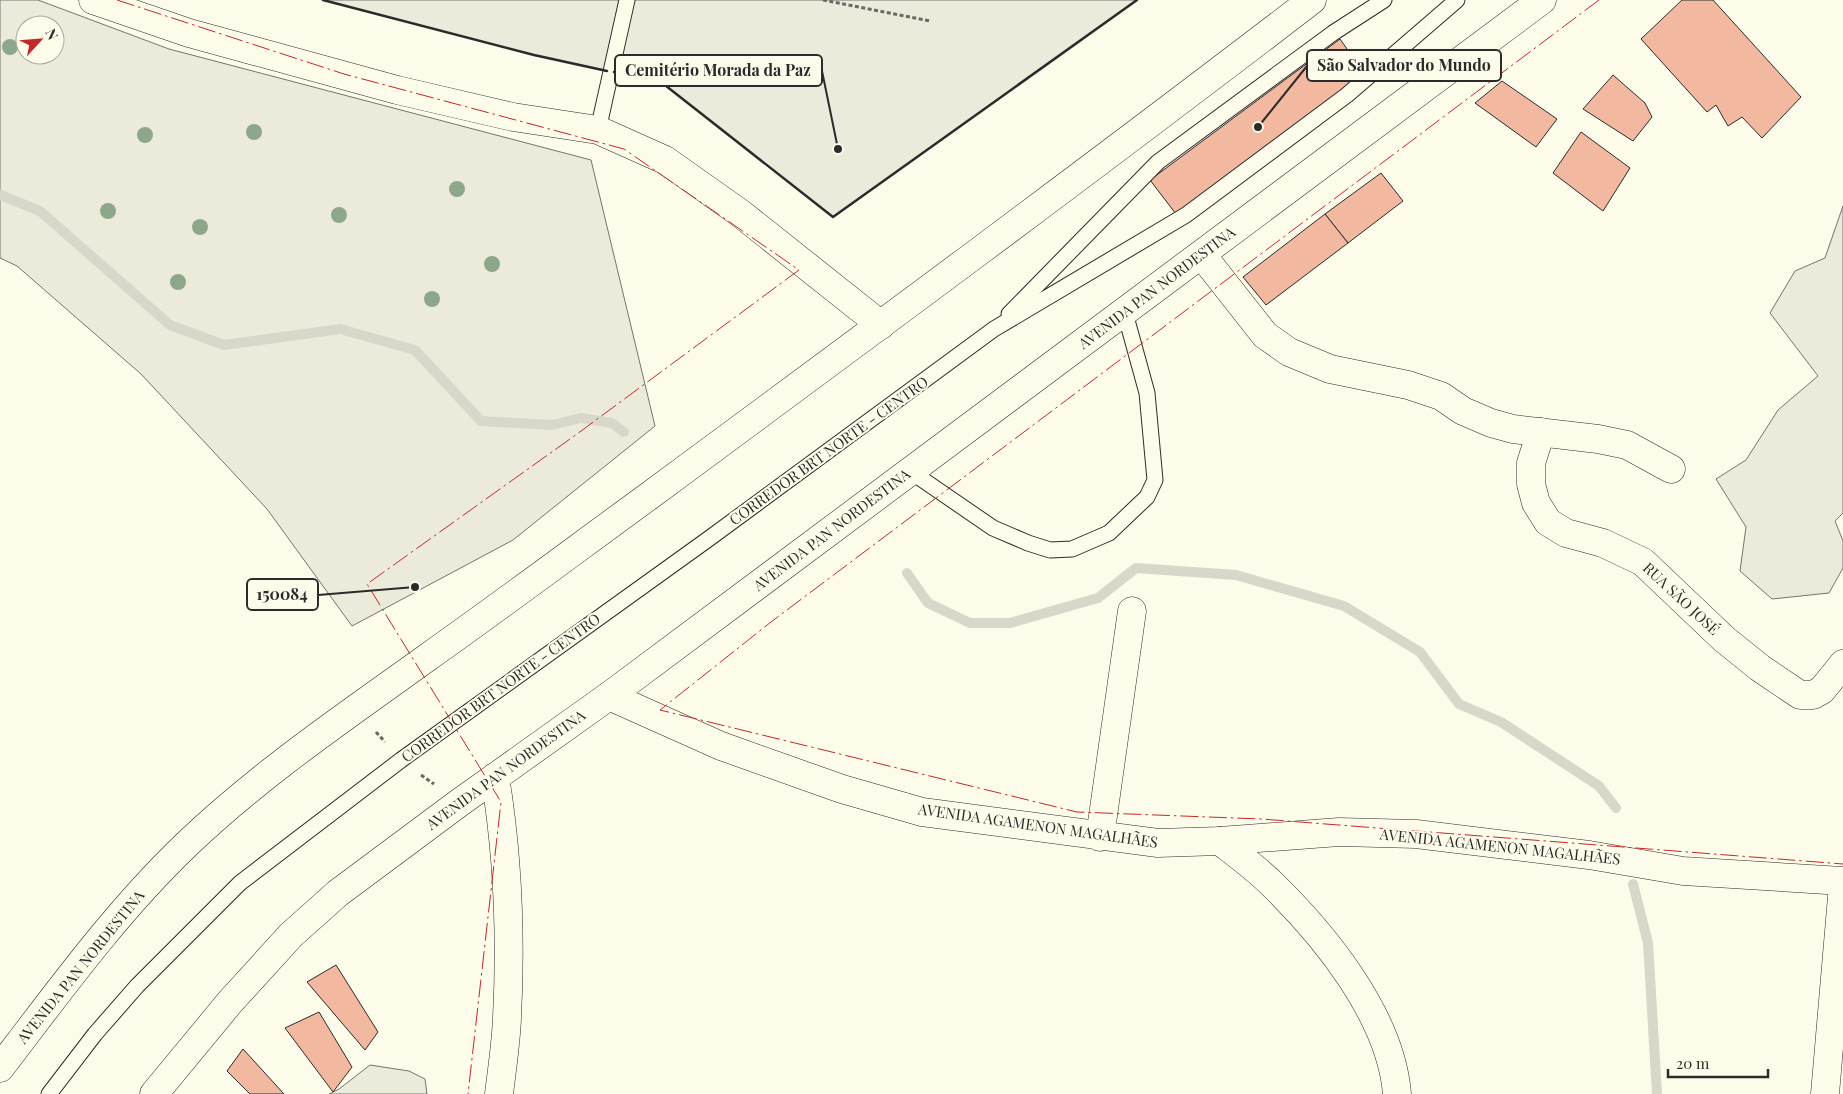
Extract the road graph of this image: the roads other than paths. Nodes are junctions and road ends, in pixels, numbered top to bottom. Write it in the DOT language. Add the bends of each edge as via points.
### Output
graph roads {
  1 [pos="93,0"];
  2 [pos="627,0"];
  3 [pos="1312,0"];
  4 [pos="1384,0"];
  5 [pos="1457,0"];
  6 [pos="1542,0"];
  7 [pos="598,130"];
  8 [pos="1202,255"];
  9 [pos="1125,313"];
  10 [pos="881,325"];
  11 [pos="994,329"];
  12 [pos="1541,432"];
  13 [pos="1671,469"];
  14 [pos="910,471"];
  15 [pos="1132,610"];
  16 [pos="1838,672"];
  17 [pos="610,696"];
  18 [pos="495,777"];
  19 [pos="1100,837"];
  20 [pos="1220,841"];
  21 [pos="1843,881"];
  22 [pos="1843,885"];
  23 [pos="0,1068"];
  24 [pos="49,1094"];
  25 [pos="154,1094"];
  26 [pos="499,1094"];
  27 [pos="1397,1094"];
  28 [pos="1825,1094"];
  1 -- 7 [label="main road" via="190,33 397,90 513,117"];
  2 -- 7 [label="lane"];
  3 -- 10 [label="main road, AVENIDA PAN NORDESTINA"];
  4 -- 11 [label="lane, CORREDOR BRT NORTE - CENTRO" via="1333,32 1158,162"];
  5 -- 11 [label="lane, CORREDOR BRT NORTE - CENTRO" via="1347,95 1186,215"];
  6 -- 8 [label="main road, AVENIDA PAN NORDESTINA"];
  7 -- 10 [label="main road" via="665,160 740,213"];
  8 -- 9 [label="main road, AVENIDA PAN NORDESTINA"];
  8 -- 12 [label="main road" via="1265,335 1289,352 1330,369 1408,384 1441,396 1491,423"];
  9 -- 14 [label="main road, AVENIDA PAN NORDESTINA"];
  9 -- 14 [label="lane" via="1147,393 1155,480 1147,497 1109,533 1072,548 1050,550 993,528"];
  10 -- 23 [label="main road, AVENIDA PAN NORDESTINA" via="473,626 300,748 235,801 185,846 94,945"];
  11 -- 24 [label="lane, CORREDOR BRT NORTE - CENTRO" via="394,766 240,883 137,986"];
  12 -- 13 [label="main road" via="1598,438 1626,445"];
  12 -- 16 [label="main road, RUA SÃO JOSÉ" via="1531,464 1531,484 1536,503 1548,522 1566,533 1603,543 1643,562 1724,639 1800,695 1813,695 1822,690"];
  14 -- 17 [label="main road, AVENIDA PAN NORDESTINA"];
  15 -- 19 [label="main road"];
  17 -- 18 [label="main road, AVENIDA PAN NORDESTINA"];
  17 -- 19 [label="main road, AVENIDA AGAMENON MAGALHÃES" via="721,746 842,789 922,812"];
  18 -- 25 [label="main road, AVENIDA PAN NORDESTINA" via="338,893 290,935"];
  18 -- 26 [label="main road" via="504,854 507,930 507,1019"];
  19 -- 20 [label="main road, AVENIDA AGAMENON MAGALHÃES" via="1158,843"];
  20 -- 21 [label="main road, AVENIDA AGAMENON MAGALHÃES" via="1339,832 1416,834 1589,855 1683,871"];
  20 -- 27 [label="main road" via="1272,883 1320,934 1364,1000 1382,1037 1396,1078"];
  22 -- 28 [label="main road"];
}
